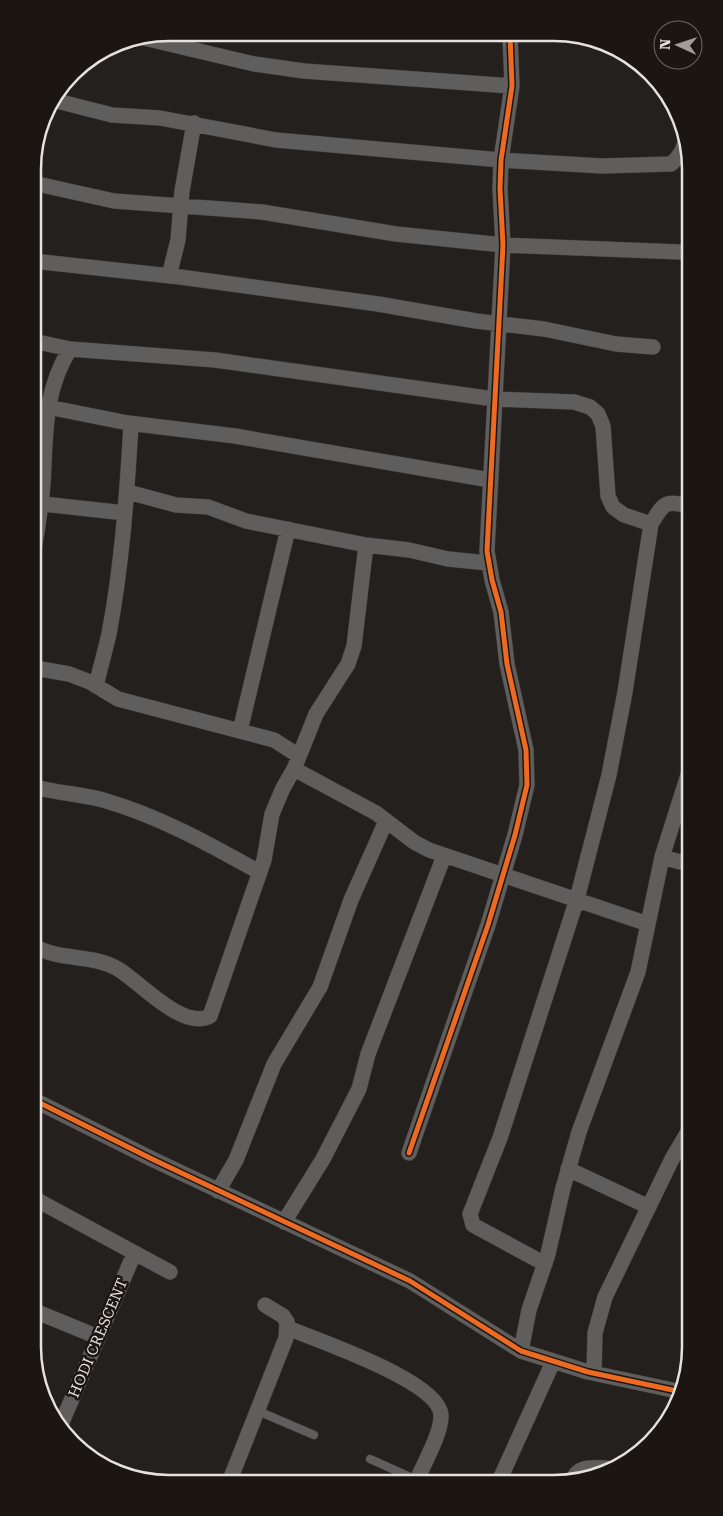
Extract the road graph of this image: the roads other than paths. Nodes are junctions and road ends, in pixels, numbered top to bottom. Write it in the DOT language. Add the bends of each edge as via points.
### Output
graph roads {
  1 [pos="510,41"];
  2 [pos="159,42"];
  3 [pos="512,86"];
  4 [pos="61,102"];
  5 [pos="194,123"];
  6 [pos="681,153"];
  7 [pos="501,160"];
  8 [pos="42,186"];
  9 [pos="181,207"];
  10 [pos="503,245"];
  11 [pos="680,252"];
  12 [pos="42,262"];
  13 [pos="169,276"];
  14 [pos="498,323"];
  15 [pos="42,343"];
  16 [pos="653,347"];
  17 [pos="70,349"];
  18 [pos="494,399"];
  19 [pos="48,408"];
  20 [pos="131,424"];
  21 [pos="42,457"];
  22 [pos="490,480"];
  23 [pos="128,492"];
  24 [pos="42,503"];
  25 [pos="682,505"];
  26 [pos="125,513"];
  27 [pos="651,524"];
  28 [pos="288,528"];
  29 [pos="366,545"];
  30 [pos="488,563"];
  31 [pos="42,669"];
  32 [pos="96,686"];
  33 [pos="240,731"];
  34 [pos="296,762"];
  35 [pos="41,788"];
  36 [pos="681,796"];
  37 [pos="386,821"];
  38 [pos="444,856"];
  39 [pos="662,857"];
  40 [pos="681,862"];
  41 [pos="259,872"];
  42 [pos="503,876"];
  43 [pos="577,899"];
  44 [pos="648,924"];
  45 [pos="41,949"];
  46 [pos="41,1104"];
  47 [pos="681,1143"];
  48 [pos="409,1153"];
  49 [pos="568,1169"];
  50 [pos="218,1191"];
  51 [pos="41,1202"];
  52 [pos="649,1207"];
  53 [pos="284,1222"];
  54 [pos="134,1254"];
  55 [pos="545,1264"];
  56 [pos="170,1272"];
  57 [pos="265,1305"];
  58 [pos="41,1314"];
  59 [pos="288,1328"];
  60 [pos="98,1337"];
  61 [pos="521,1351"];
  62 [pos="553,1362"];
  63 [pos="591,1373"];
  64 [pos="674,1390"];
  65 [pos="258,1411"];
  66 [pos="63,1419"];
  67 [pos="314,1435"];
  68 [pos="370,1459"];
  69 [pos="593,1468"];
  70 [pos="576,1473"];
  71 [pos="232,1475"];
  72 [pos="406,1475"];
  73 [pos="419,1475"];
  74 [pos="502,1475"];
  1 -- 3 [label="street"];
  2 -- 3 [label="street" via="254,64 304,71"];
  3 -- 7 [label="street"];
  4 -- 5 [label="street" via="112,115"];
  5 -- 7 [label="street" via="258,138"];
  5 -- 9 [label="street"];
  6 -- 7 [label="street" via="671,164 602,166"];
  7 -- 10 [label="street"];
  8 -- 9 [label="street" via="114,201"];
  9 -- 10 [label="street" via="262,212 396,234"];
  9 -- 13 [label="street" via="178,240"];
  10 -- 11 [label="street"];
  10 -- 14 [label="street"];
  12 -- 13 [label="street"];
  13 -- 14 [label="street"];
  14 -- 16 [label="street" via="616,344"];
  14 -- 18 [label="street"];
  15 -- 17 [label="street"];
  17 -- 18 [label="street" via="215,360"];
  17 -- 19 [label="street" via="60,365"];
  18 -- 22 [label="street"];
  18 -- 27 [label="street" via="574,402 590,407 604,426 608,496 613,507 624,515"];
  19 -- 20 [label="street"];
  19 -- 21 [label="street"];
  20 -- 22 [label="street" via="235,436"];
  20 -- 23 [label="street"];
  22 -- 30 [label="street"];
  23 -- 26 [label="street"];
  23 -- 28 [label="street" via="176,506 208,507 246,520"];
  24 -- 26 [label="street"];
  25 -- 27 [label="street" via="672,502 662,506"];
  26 -- 32 [label="street" via="109,634"];
  27 -- 43 [label="street" via="609,774"];
  28 -- 29 [label="street"];
  28 -- 33 [label="street"];
  29 -- 30 [label="street"];
  29 -- 34 [label="street" via="354,646 348,664 316,714"];
  30 -- 42 [label="street" via="501,612 507,664 528,761 522,808"];
  31 -- 32 [label="street" via="68,674"];
  32 -- 33 [label="street" via="118,699"];
  33 -- 34 [label="street" via="287,746"];
  34 -- 37 [label="street"];
  34 -- 41 [label="street" via="272,814 267,848"];
  35 -- 41 [label="street" via="101,799 151,817 195,836"];
  36 -- 39 [label="street"];
  37 -- 38 [label="street" via="414,842"];
  37 -- 50 [label="street" via="351,900 320,987 274,1064 236,1160"];
  38 -- 42 [label="street"];
  38 -- 53 [label="street" via="368,1054 359,1089 323,1159"];
  39 -- 40 [label="street"];
  39 -- 44 [label="street"];
  41 -- 45 [label="street" via="214,1007 210,1016 202,1020 191,1019 153,997 111,965 55,955"];
  42 -- 43 [label="street"];
  42 -- 48 [label="street"];
  43 -- 44 [label="street"];
  43 -- 55 [label="street" via="500,1138 470,1214 472,1226"];
  44 -- 49 [label="street" via="638,972"];
  46 -- 50 [label="street"];
  47 -- 52 [label="street"];
  49 -- 52 [label="street"];
  49 -- 55 [label="street"];
  50 -- 53 [label="street"];
  51 -- 54 [label="street"];
  52 -- 63 [label="street" via="608,1288 595,1333"];
  53 -- 61 [label="street" via="410,1281"];
  54 -- 56 [label="street"];
  54 -- 60 [label="street, HODI CRESCENT"];
  55 -- 61 [label="street"];
  57 -- 59 [label="street" via="282,1316"];
  58 -- 60 [label="street"];
  59 -- 65 [label="street"];
  59 -- 73 [label="street" via="401,1376 432,1397 439,1405 441,1416"];
  60 -- 66 [label="street, HODI CRESCENT"];
  61 -- 62 [label="street"];
  62 -- 63 [label="street"];
  62 -- 74 [label="street"];
  63 -- 64 [label="street"];
  65 -- 67 [label="lane"];
  65 -- 71 [label="street"];
  68 -- 72 [label="lane"];
  69 -- 70 [label="street"];
}
